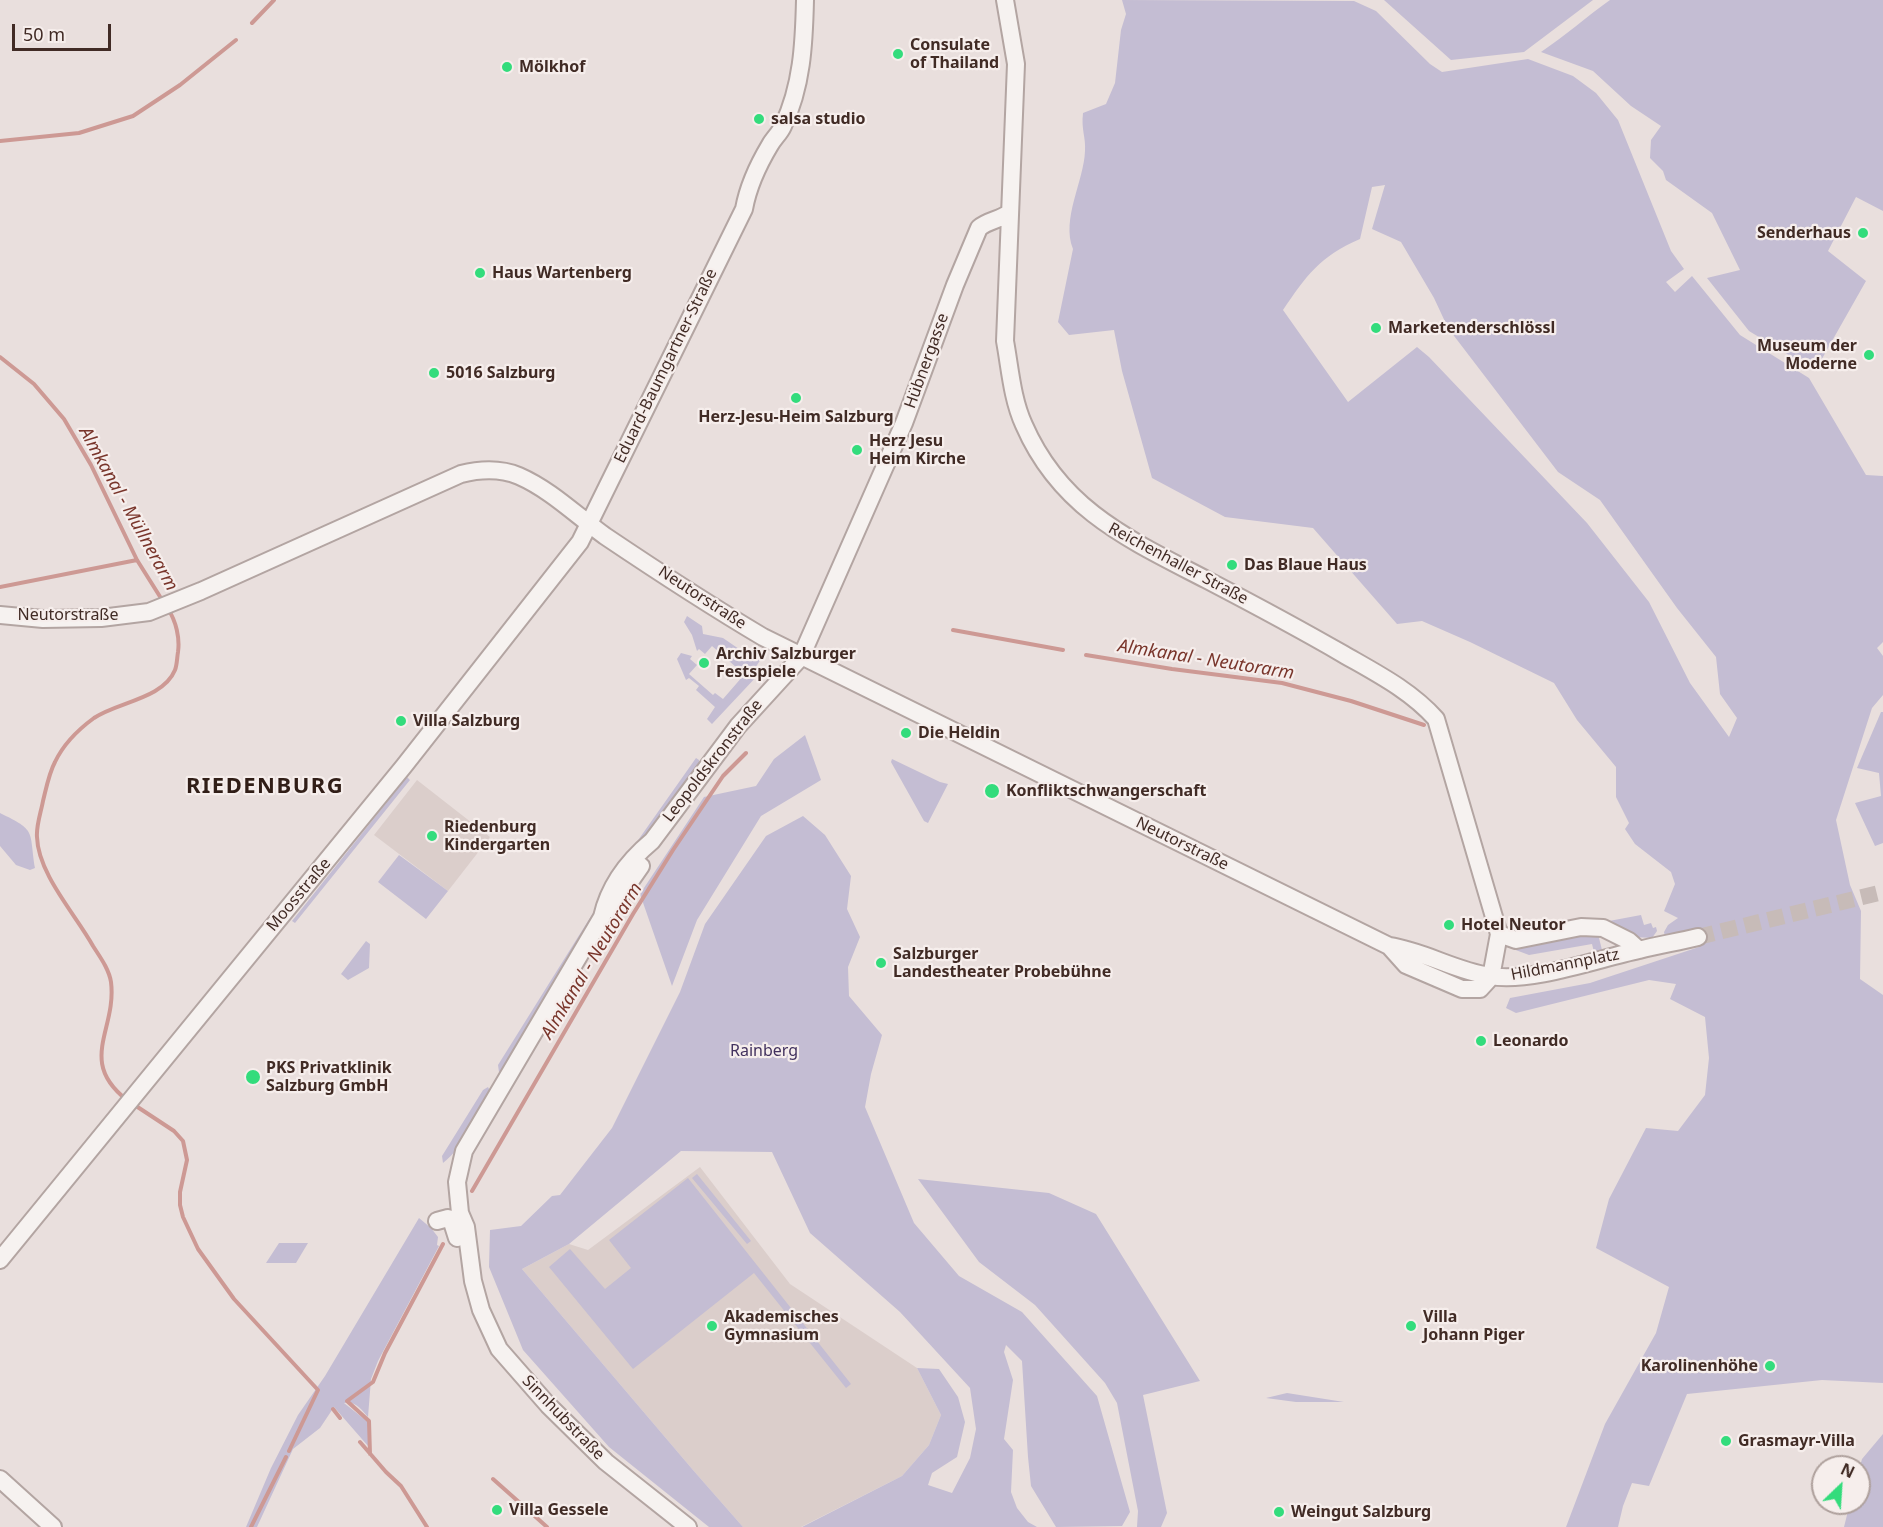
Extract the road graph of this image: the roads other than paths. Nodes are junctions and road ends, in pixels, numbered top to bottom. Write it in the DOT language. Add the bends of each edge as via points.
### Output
graph roads {
  1 [pos="805,0"];
  2 [pos="1005,0"];
  3 [pos="1010,212"];
  4 [pos="590,524"];
  5 [pos="0,615"];
  6 [pos="801,657"];
  7 [pos="1498,934"];
  8 [pos="1698,937"];
  9 [pos="1639,950"];
  10 [pos="1491,976"];
  11 [pos="460,1213"];
  12 [pos="437,1221"];
  13 [pos="0,1260"];
  14 [pos="473,1281"];
  15 [pos="0,1479"];
  16 [pos="53,1527"];
  17 [pos="688,1527"];
  1 -- 4 [label="street, Eduard-Baumgartner-Straße" via="802,64 779,149 757,196 744,209"];
  2 -- 3 [label="street, Reichenhaller Straße" via="1016,64"];
  3 -- 6 [label="street, Hübnergasse" via="979,228 904,423"];
  3 -- 7 [label="street, Reichenhaller Straße" via="1005,341 1023,423 1039,456 1059,483 1103,523 1394,684 1432,714"];
  4 -- 5 [label="street, Neutorstraße" via="520,476 481,469 149,612 101,618"];
  4 -- 6 [label="street, Neutorstraße" via="708,604"];
  4 -- 13 [label="street, Moosstraße" via="580,542 404,766"];
  6 -- 10 [label="street, Neutorstraße" via="1389,946"];
  6 -- 11 [label="street, Leopoldskronstraße" via="738,726 615,884 602,917 465,1151 458,1182"];
  7 -- 9 [label="street, Hildmannplatz" via="1516,940 1581,927 1603,928"];
  7 -- 10 [label="street, Reichenhaller Straße"];
  8 -- 9 [label="street, Hildmannplatz"];
  9 -- 10 [label="street, Hildmannplatz" via="1540,973"];
  11 -- 14 [label="street, Sinnhubstraße" via="466,1227"];
  12 -- 14 [label="street, Sinnhubstraße" via="451,1220"];
  14 -- 17 [label="street, Sinnhubstraße" via="481,1310 503,1355 606,1462"];
  15 -- 16 [label="street"];
}
